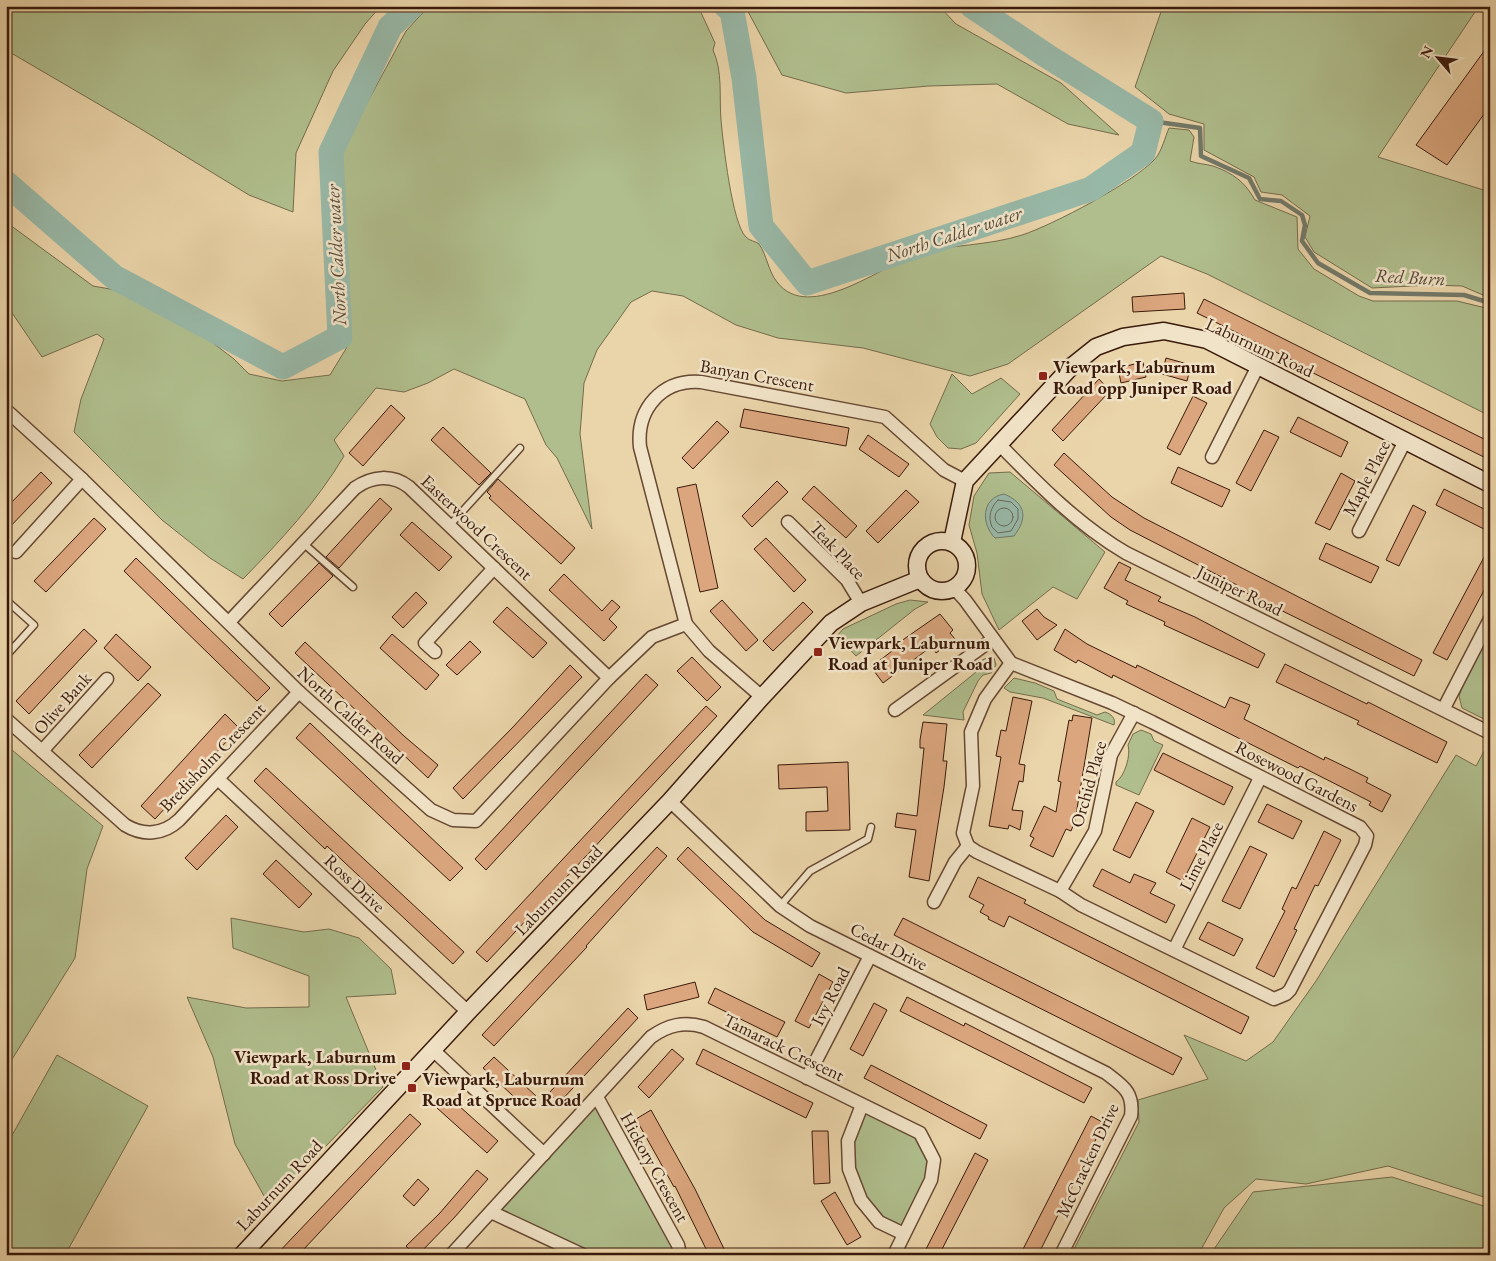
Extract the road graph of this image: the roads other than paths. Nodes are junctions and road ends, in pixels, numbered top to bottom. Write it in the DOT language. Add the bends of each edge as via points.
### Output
graph roads {
  1 [pos="1258,366"];
  2 [pos="6,410"];
  3 [pos="1405,441"];
  4 [pos="999,444"];
  5 [pos="520,448"];
  6 [pos="1212,458"];
  7 [pos="82,479"];
  8 [pos="965,481"];
  9 [pos="1490,484"];
  10 [pos="788,522"];
  11 [pos="450,525"];
  12 [pos="1359,531"];
  13 [pos="952,542"];
  14 [pos="303,543"];
  15 [pos="16,552"];
  16 [pos="494,568"];
  17 [pos="920,579"];
  18 [pos="354,587"];
  19 [pos="954,588"];
  20 [pos="6,600"];
  21 [pos="861,604"];
  22 [pos="1490,619"];
  23 [pos="229,622"];
  24 [pos="686,624"];
  25 [pos="993,639"];
  26 [pos="435,652"];
  27 [pos="6,656"];
  28 [pos="1011,663"];
  29 [pos="609,678"];
  30 [pos="108,679"];
  31 [pos="299,692"];
  32 [pos="762,697"];
  33 [pos="1444,708"];
  34 [pos="895,710"];
  35 [pos="1134,714"];
  36 [pos="6,719"];
  37 [pos="1490,733"];
  38 [pos="42,751"];
  39 [pos="1260,778"];
  40 [pos="218,779"];
  41 [pos="670,801"];
  42 [pos="870,827"];
  43 [pos="968,846"];
  44 [pos="1060,891"];
  45 [pos="934,902"];
  46 [pos="780,906"];
  47 [pos="1174,950"];
  48 [pos="870,956"];
  49 [pos="468,1012"];
  50 [pos="433,1050"];
  51 [pos="807,1078"];
  52 [pos="1119,1082"];
  53 [pos="597,1097"];
  54 [pos="862,1105"];
  55 [pos="544,1154"];
  56 [pos="491,1212"];
  57 [pos="904,1234"];
  58 [pos="242,1255"];
  59 [pos="451,1255"];
  60 [pos="583,1255"];
  61 [pos="680,1255"];
  62 [pos="894,1255"];
  63 [pos="1060,1255"];
  1 -- 3 [label="street, Laburnum Road"];
  1 -- 4 [label="street, Laburnum Road" via="1207,340 1164,331 1124,337 1096,347 1070,367"];
  1 -- 6 [label="street"];
  2 -- 7 [label="street, North Calder Road"];
  3 -- 9 [label="street, Laburnum Road"];
  3 -- 12 [label="street, Maple Place"];
  4 -- 8 [label="street, Laburnum Road"];
  4 -- 33 [label="street, Juniper Road" via="1040,486 1109,543"];
  5 -- 11 [label="lane"];
  7 -- 15 [label="street"];
  7 -- 23 [label="street, North Calder Road"];
  8 -- 13 [label="street"];
  8 -- 24 [label="street, Banyan Crescent" via="944,470 886,418 731,386 694,381 669,387 648,406 639,437"];
  10 -- 21 [label="street, Teak Place" via="847,580"];
  11 -- 14 [label="street, Easterwood Crescent" via="401,481 379,478 355,488"];
  11 -- 16 [label="street, Easterwood Crescent"];
  13 -- 17 [label="street" via="933,543 926,547 916,569"];
  13 -- 19 [label="street" via="963,552 968,569"];
  14 -- 18 [label="lane"];
  14 -- 23 [label="street, Easterwood Crescent"];
  16 -- 26 [label="street" via="425,643"];
  16 -- 29 [label="street, Easterwood Crescent"];
  17 -- 19 [label="street" via="929,588"];
  17 -- 21 [label="street, Laburnum Road"];
  19 -- 25 [label="street"];
  20 -- 27 [label="lane" via="34,625"];
  21 -- 32 [label="street, Laburnum Road" via="831,623"];
  22 -- 33 [label="street"];
  23 -- 31 [label="street, North Calder Road"];
  24 -- 29 [label="street, North Calder Road" via="652,637"];
  24 -- 32 [label="street, Banyan Crescent" via="709,651"];
  25 -- 28 [label="street"];
  25 -- 34 [label="street"];
  28 -- 35 [label="street, Rosewood Gardens"];
  28 -- 43 [label="street" via="985,698 971,732 973,786 963,833"];
  29 -- 31 [label="street, North Calder Road" via="476,821 453,820 431,810"];
  30 -- 38 [label="street, Olive Bank"];
  31 -- 40 [label="street, Bredisholm Crescent"];
  32 -- 41 [label="street, Laburnum Road"];
  33 -- 37 [label="street, Juniper Road"];
  35 -- 39 [label="street, Rosewood Gardens"];
  35 -- 44 [label="street, Orchid Place" via="1111,755 1095,831"];
  36 -- 38 [label="street, Bredisholm Crescent"];
  38 -- 40 [label="street, Bredisholm Crescent" via="125,825 145,833 174,825"];
  39 -- 47 [label="street, Lime Place"];
  39 -- 47 [label="street, Rosewood Gardens" via="1360,827 1367,836 1365,845 1290,990 1281,997 1268,997"];
  40 -- 49 [label="street, Ross Drive"];
  41 -- 46 [label="street, Cedar Drive"];
  41 -- 49 [label="street, Laburnum Road"];
  42 -- 46 [label="lane" via="868,839 810,871"];
  43 -- 44 [label="street, Rosewood Gardens"];
  43 -- 45 [label="street" via="955,862"];
  44 -- 47 [label="street, Rosewood Gardens" via="1081,905"];
  46 -- 48 [label="street, Cedar Drive" via="810,926"];
  48 -- 51 [label="street, Ivy Road"];
  48 -- 52 [label="street, Cedar Drive"];
  49 -- 50 [label="street, Laburnum Road"];
  50 -- 55 [label="street"];
  50 -- 58 [label="street, Laburnum Road"];
  51 -- 53 [label="street, Tamarack Crescent" via="704,1027 680,1024 665,1028 652,1038"];
  51 -- 54 [label="street, Tamarack Crescent"];
  52 -- 63 [label="street, McCracken Drive" via="1130,1094 1133,1103 1131,1116"];
  53 -- 55 [label="street, Tamarack Crescent"];
  53 -- 61 [label="street, Hickory Crescent" via="678,1245"];
  54 -- 57 [label="street" via="848,1141 849,1169 861,1200 879,1222"];
  54 -- 57 [label="street, Tamarack Crescent" via="920,1133 934,1160 932,1180"];
  55 -- 56 [label="street, Tamarack Crescent"];
  56 -- 59 [label="street, Tamarack Crescent"];
  56 -- 60 [label="street"];
  57 -- 62 [label="street, Tamarack Crescent"];
}
